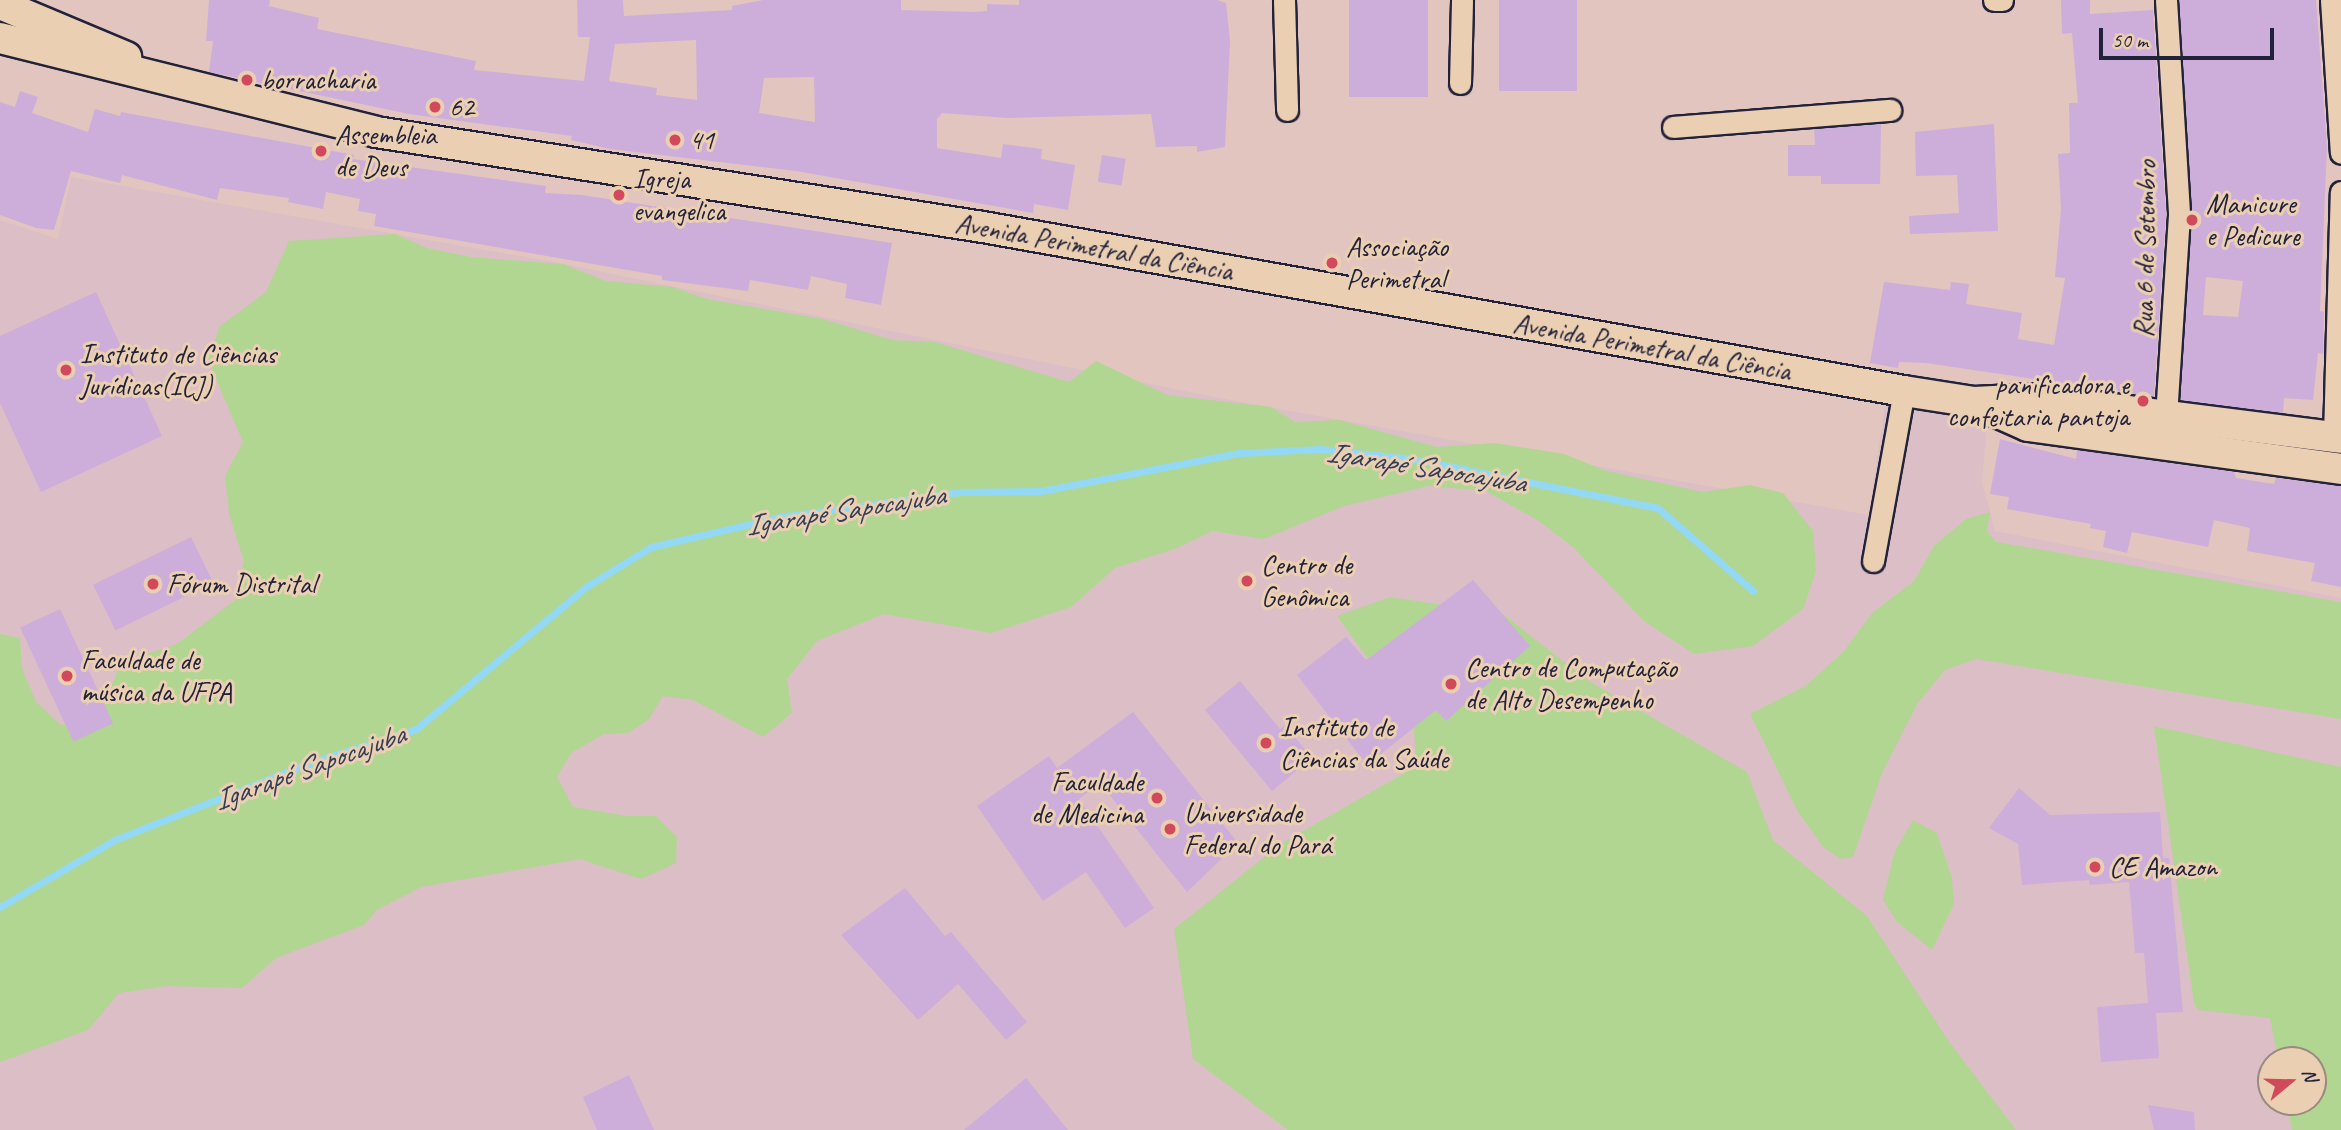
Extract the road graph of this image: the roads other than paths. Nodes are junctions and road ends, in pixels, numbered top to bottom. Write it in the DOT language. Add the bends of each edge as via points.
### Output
graph roads {
  1 [pos="1284,0"];
  2 [pos="1462,0"];
  3 [pos="1994,0"];
  4 [pos="2166,0"];
  5 [pos="2331,0"];
  6 [pos="2003,1"];
  7 [pos="0,4"];
  8 [pos="0,38"];
  9 [pos="1460,83"];
  10 [pos="213,94"];
  11 [pos="1287,110"];
  12 [pos="1890,110"];
  13 [pos="1673,127"];
  14 [pos="2341,153"];
  15 [pos="2341,192"];
  16 [pos="1904,391"];
  17 [pos="1974,402"];
  18 [pos="2166,415"];
  19 [pos="2337,437"];
  20 [pos="2341,469"];
  21 [pos="1873,561"];
  1 -- 11 [label="street"];
  2 -- 9 [label="street"];
  3 -- 6 [label="street"];
  4 -- 18 [label="street, Rua 6 de Setembro" via="2179,215"];
  5 -- 14 [label="street"];
  7 -- 10 [label="main road, Avenida Perimetral da Ciência"];
  8 -- 10 [label="main road, Avenida Perimetral da Ciência"];
  10 -- 16 [label="main road, Avenida Perimetral da Ciência" via="376,132 983,227"];
  12 -- 13 [label="street"];
  15 -- 19 [label="street"];
  16 -- 17 [label="main road, Avenida Perimetral da Ciência"];
  16 -- 21 [label="street"];
  17 -- 18 [label="main road, Avenida Perimetral da Ciência" via="2033,399"];
  17 -- 20 [label="main road, Avenida Perimetral da Ciência" via="2028,426"];
  18 -- 19 [label="main road, Avenida Perimetral da Ciência"];
}
